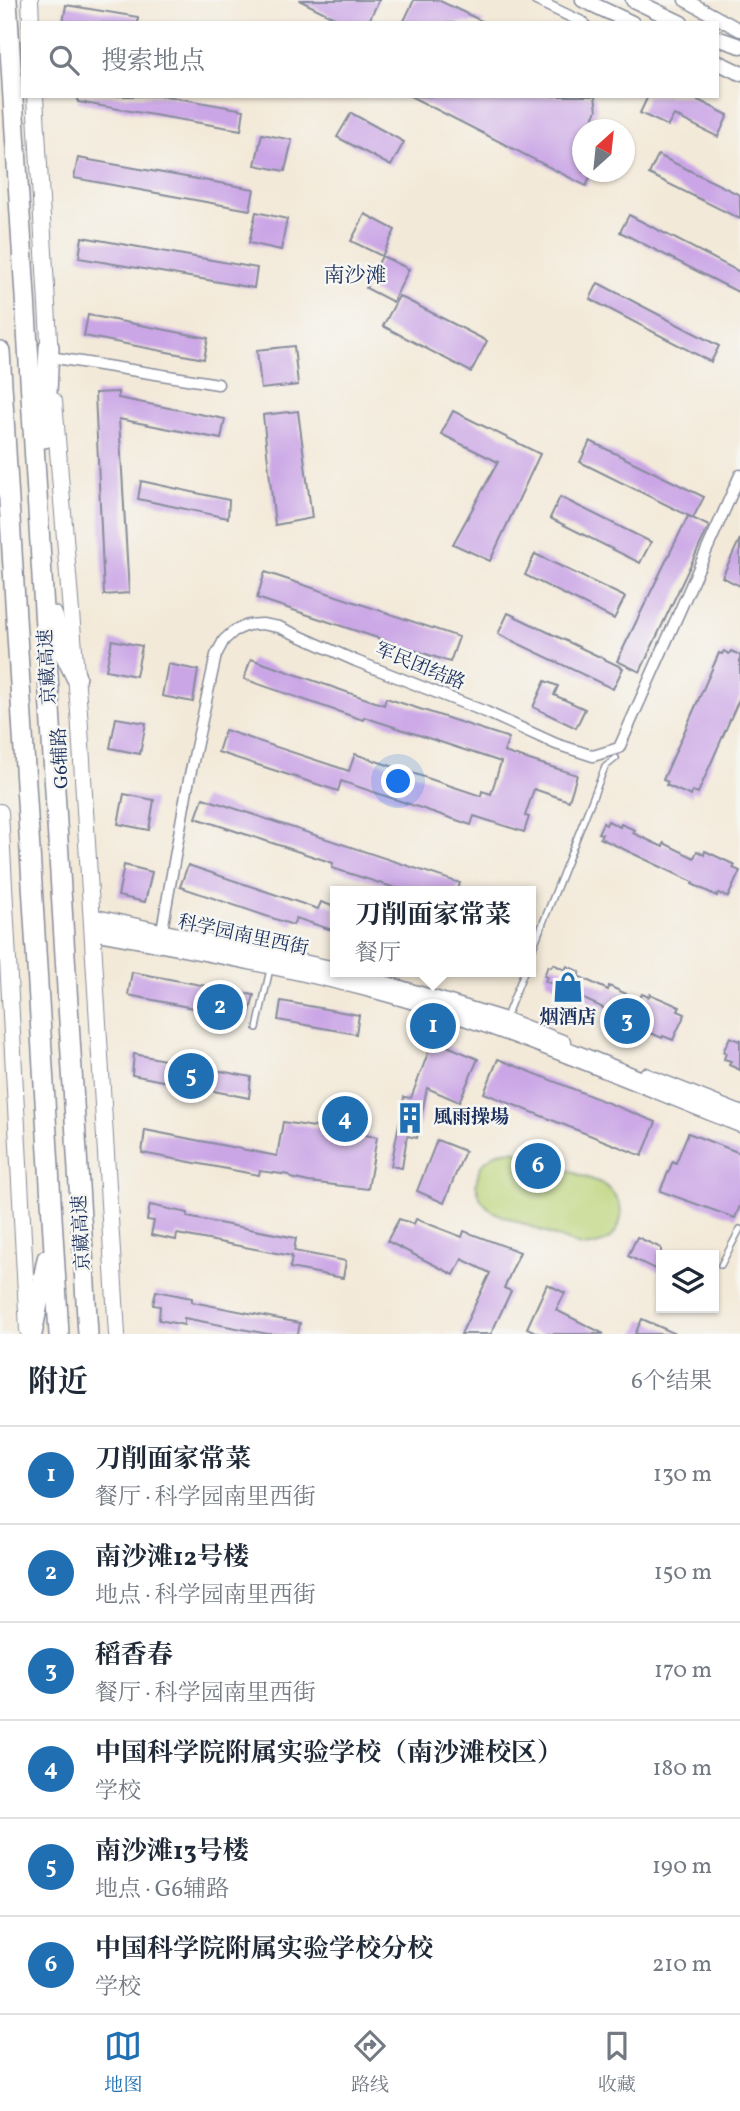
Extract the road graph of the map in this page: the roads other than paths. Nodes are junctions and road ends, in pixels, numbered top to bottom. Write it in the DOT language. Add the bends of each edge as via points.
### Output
graph roads {
  1 [pos="7,0"];
  2 [pos="30,0"];
  3 [pos="536,0"];
  4 [pos="583,0"];
  5 [pos="633,0"];
  6 [pos="685,0"];
  7 [pos="31,21"];
  8 [pos="580,21"];
  9 [pos="628,21"];
  10 [pos="677,21"];
  11 [pos="740,30"];
  12 [pos="719,39"];
  13 [pos="740,46"];
  14 [pos="719,63"];
  15 [pos="740,73"];
  16 [pos="35,98"];
  17 [pos="0,351"];
  18 [pos="50,352"];
  19 [pos="218,384"];
  20 [pos="740,475"];
  21 [pos="0,494"];
  22 [pos="40,534"];
  23 [pos="12,539"];
  24 [pos="43,591"];
  25 [pos="76,677"];
  26 [pos="616,758"];
  27 [pos="0,812"];
  28 [pos="92,924"];
  29 [pos="161,938"];
  30 [pos="536,940"];
  31 [pos="271,961"];
  32 [pos="330,967"];
  33 [pos="330,974"];
  34 [pos="344,977"];
  35 [pos="369,977"];
  36 [pos="522,977"];
  37 [pos="503,1025"];
  38 [pos="257,1028"];
  39 [pos="740,1111"];
  40 [pos="740,1119"];
  41 [pos="740,1127"];
  42 [pos="740,1229"];
  43 [pos="53,1234"];
  44 [pos="721,1265"];
  45 [pos="30,1334"];
  46 [pos="59,1334"];
  47 [pos="88,1334"];
  48 [pos="117,1334"];
  1 -- 22 [label="highway, 京藏高速"];
  2 -- 7 [label="main road"];
  3 -- 8 [label="street"];
  4 -- 9 [label="main road"];
  5 -- 10 [label="main road"];
  6 -- 11 [label="street"];
  12 -- 13 [label="main road"];
  14 -- 15 [label="main road"];
  16 -- 18 [label="main road, G6辅路"];
  17 -- 23 [label="highway, 京藏高速"];
  18 -- 19 [label="street"];
  18 -- 22 [label="highway"];
  18 -- 25 [label="main road, G6辅路"];
  20 -- 29 [label="street, 军民团结路" via="619,748 593,756 556,744 279,628 262,624 234,631 216,655"];
  21 -- 23 [label="highway"];
  22 -- 24 [label="highway, 京藏高速"];
  23 -- 43 [label="highway, 京藏高速"];
  24 -- 25 [label="highway"];
  24 -- 47 [label="highway, 京藏高速"];
  25 -- 28 [label="main road, G6辅路"];
  26 -- 30 [label="lane" via="605,767"];
  27 -- 45 [label="main road"];
  28 -- 29 [label="street, 科学园南里西街"];
  28 -- 48 [label="main road, G6辅路"];
  29 -- 31 [label="street, 科学园南里西街"];
  31 -- 32 [label="street"];
  31 -- 33 [label="street, 科学园南里西街"];
  31 -- 38 [label="lane"];
  34 -- 37 [label="street, 科学园南里西街"];
  35 -- 37 [label="street"];
  36 -- 37 [label="lane"];
  37 -- 39 [label="street"];
  37 -- 40 [label="street, 科学园南里西街"];
  37 -- 41 [label="street"];
  42 -- 44 [label="lane"];
  43 -- 45 [label="highway"];
  43 -- 46 [label="highway, 京藏高速"];
}
